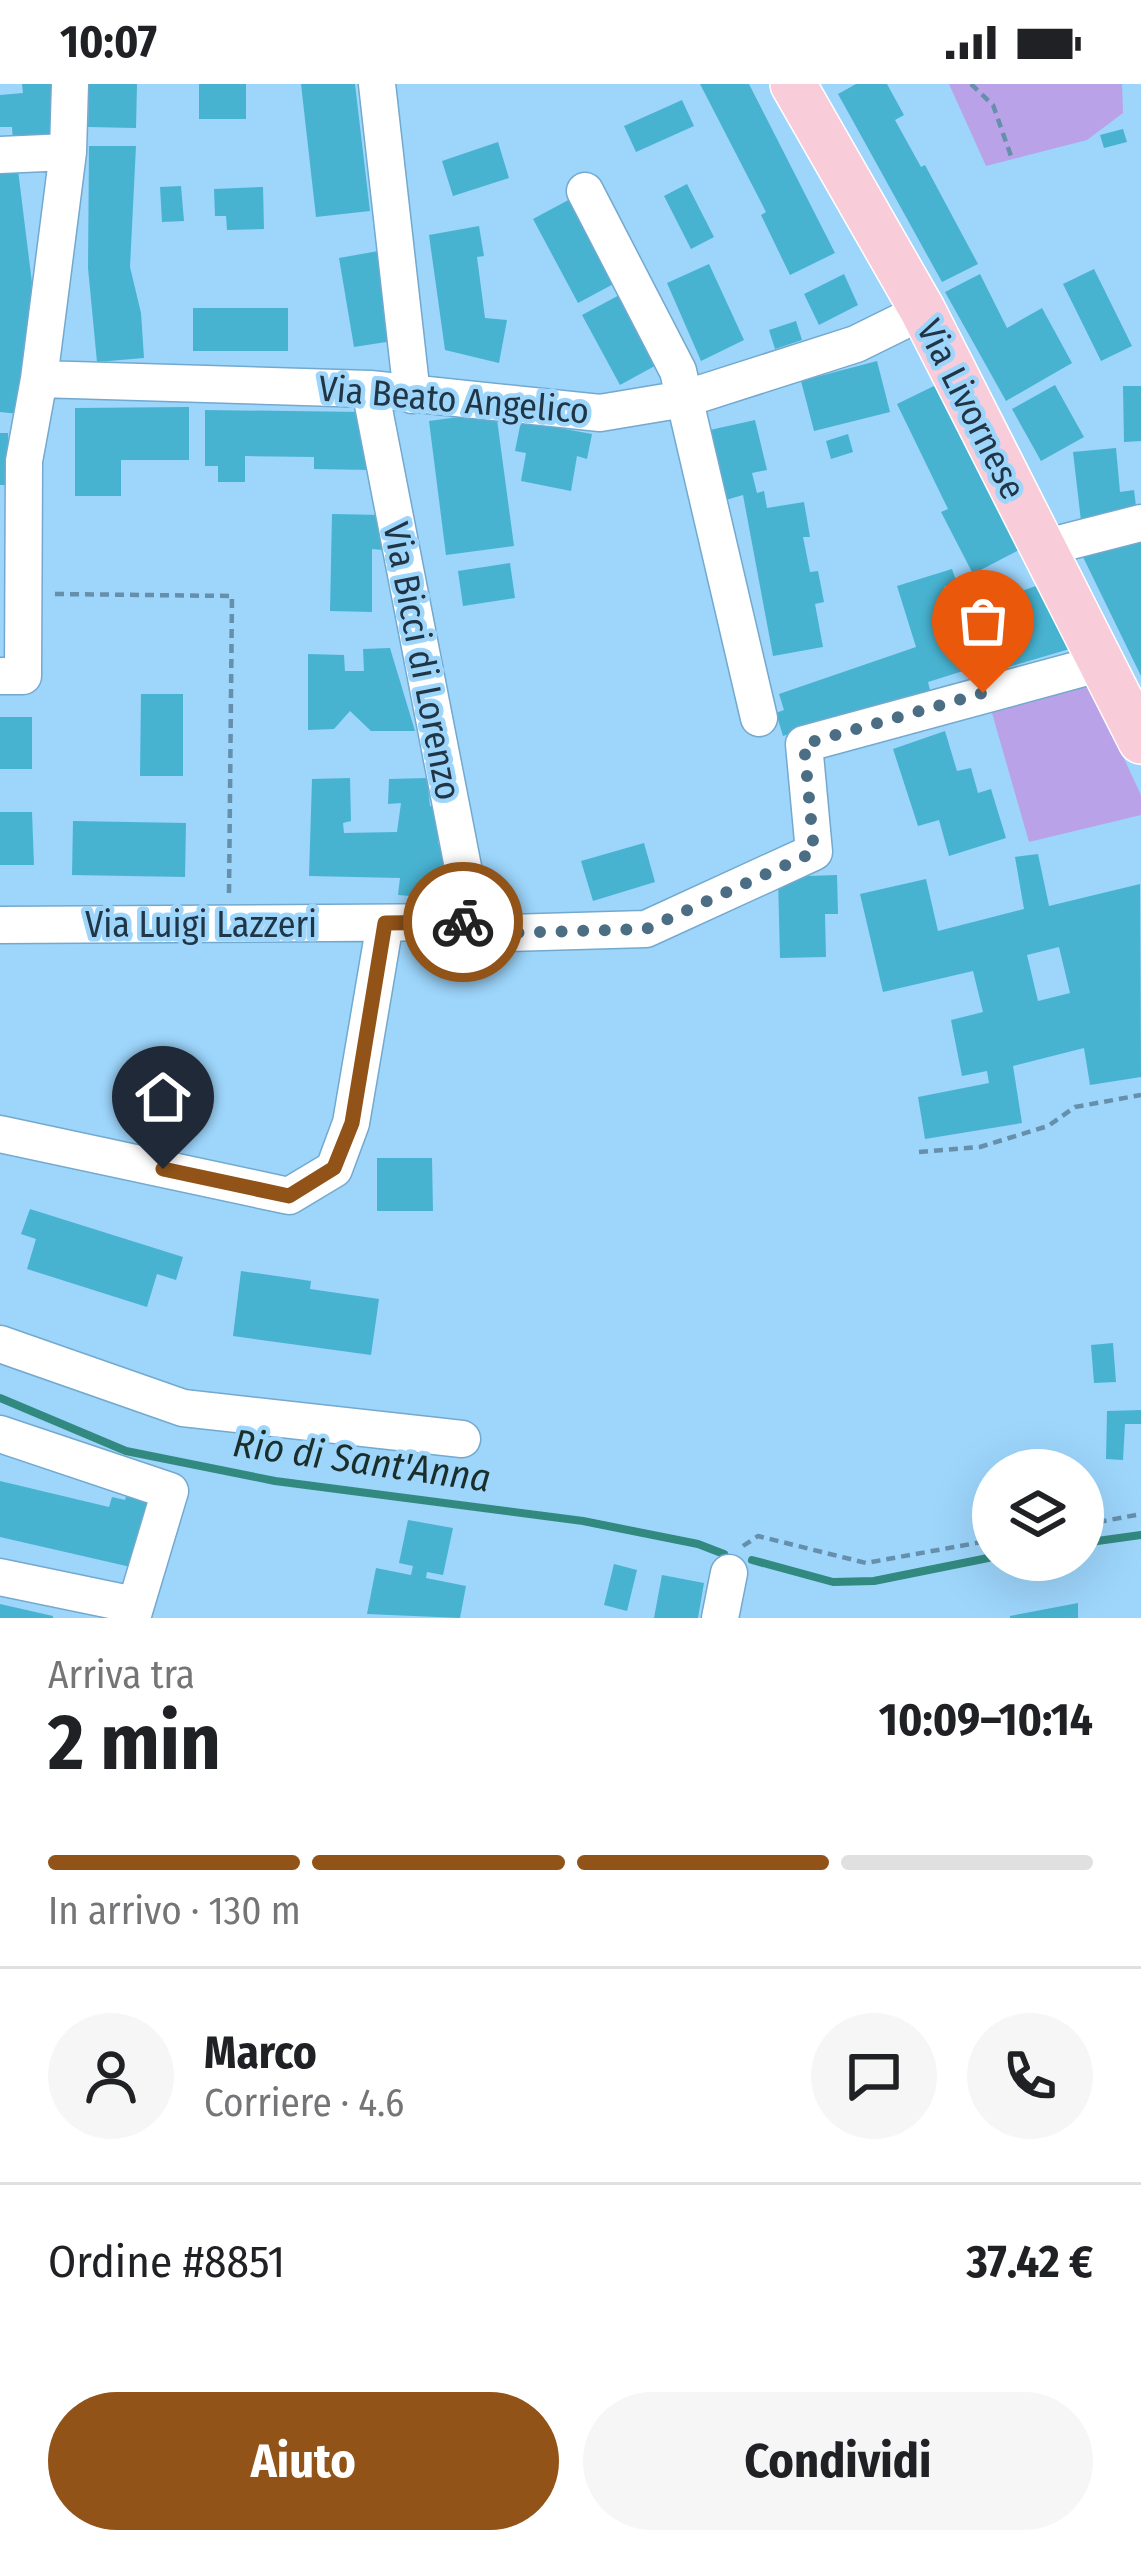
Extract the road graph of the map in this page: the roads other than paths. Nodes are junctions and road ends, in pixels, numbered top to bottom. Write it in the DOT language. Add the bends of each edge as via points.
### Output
graph roads {
  1 [pos="70,84"];
  2 [pos="376,84"];
  3 [pos="793,84"];
  4 [pos="68,152"];
  5 [pos="0,155"];
  6 [pos="585,191"];
  7 [pos="922,311"];
  8 [pos="39,379"];
  9 [pos="370,389"];
  10 [pos="412,395"];
  11 [pos="684,399"];
  12 [pos="1141,523"];
  13 [pos="11,542"];
  14 [pos="1043,548"];
  15 [pos="1102,663"];
  16 [pos="0,676"];
  17 [pos="759,718"];
  18 [pos="1141,741"];
  19 [pos="385,923"];
  20 [pos="0,925"];
  21 [pos="475,928"];
  22 [pos="0,1134"];
  23 [pos="0,1343"];
  24 [pos="0,1434"];
  25 [pos="462,1439"];
  26 [pos="729,1573"];
  27 [pos="0,1577"];
  28 [pos="134,1611"];
  29 [pos="720,1618"];
  1 -- 4 [label="street"];
  2 -- 10 [label="street"];
  3 -- 7 [label="main road, Via Livornese"];
  4 -- 5 [label="street"];
  4 -- 8 [label="street"];
  6 -- 11 [label="street" via="678,371"];
  7 -- 11 [label="street, Via Beato Angelico" via="856,344"];
  7 -- 14 [label="main road, Via Livornese"];
  8 -- 9 [label="street, Via Beato Angelico"];
  8 -- 13 [label="street"];
  9 -- 10 [label="street, Via Beato Angelico"];
  9 -- 21 [label="street, Via Bicci di Lorenzo"];
  10 -- 11 [label="street, Via Beato Angelico" via="600,413"];
  11 -- 17 [label="street"];
  12 -- 14 [label="street"];
  13 -- 16 [label="street" via="23,676"];
  14 -- 15 [label="main road, Via Livornese"];
  15 -- 18 [label="main road, Via Livornese"];
  15 -- 21 [label="street, Via Luigi Lazzeri" via="804,744 814,852 646,929"];
  19 -- 20 [label="street, Via Luigi Lazzeri"];
  19 -- 21 [label="street, Via Luigi Lazzeri"];
  19 -- 22 [label="street" via="352,1123 334,1168 289,1196"];
  23 -- 25 [label="street" via="183,1408"];
  24 -- 28 [label="street" via="170,1491"];
  26 -- 29 [label="street"];
  27 -- 28 [label="street"];
}
